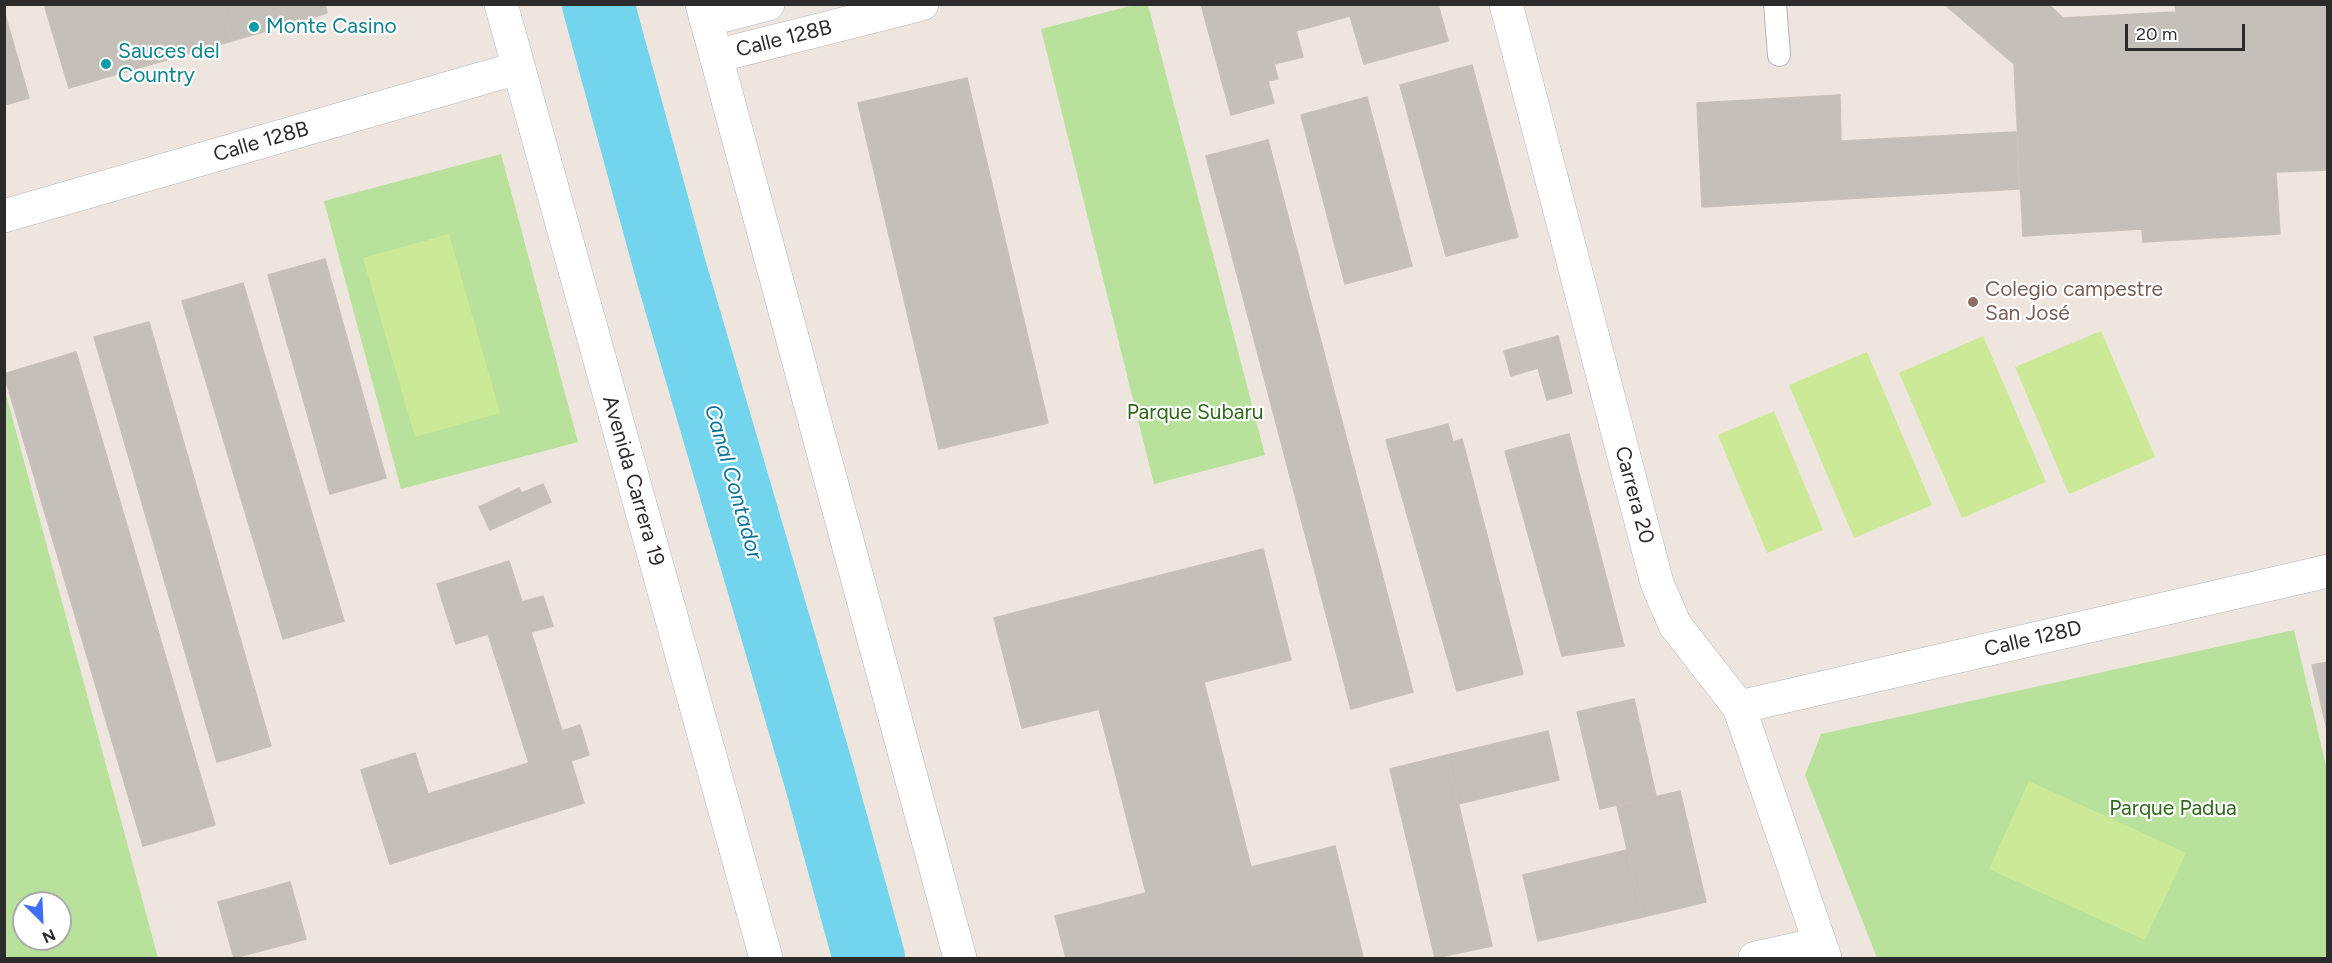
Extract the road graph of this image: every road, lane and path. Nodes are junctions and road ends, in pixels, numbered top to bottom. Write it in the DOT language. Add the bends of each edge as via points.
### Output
graph roads {
  1 [pos="501,4"];
  2 [pos="768,4"];
  3 [pos="922,4"];
  4 [pos="1506,4"];
  5 [pos="1775,4"];
  6 [pos="704,12"];
  7 [pos="1779,55"];
  8 [pos="716,56"];
  9 [pos="518,68"];
  10 [pos="4,216"];
  11 [pos="2328,571"];
  12 [pos="1739,707"];
  13 [pos="1822,951"];
  14 [pos="766,958"];
  15 [pos="960,958"];
  16 [pos="1755,958"];
  1 -- 9 [label="street, Avenida Carrera 19"];
  2 -- 6 [label="street, Calle 128B"];
  3 -- 8 [label="street, Calle 128B"];
  4 -- 12 [label="street, Carrera 20" via="1658,583 1675,625"];
  5 -- 7 [label="lane"];
  6 -- 8 [label="street"];
  8 -- 15 [label="street"];
  9 -- 10 [label="street, Calle 128B"];
  9 -- 14 [label="street, Avenida Carrera 19"];
  11 -- 12 [label="street, Calle 128D"];
  12 -- 13 [label="street, Carrera 20"];
  13 -- 16 [label="street"];
}
